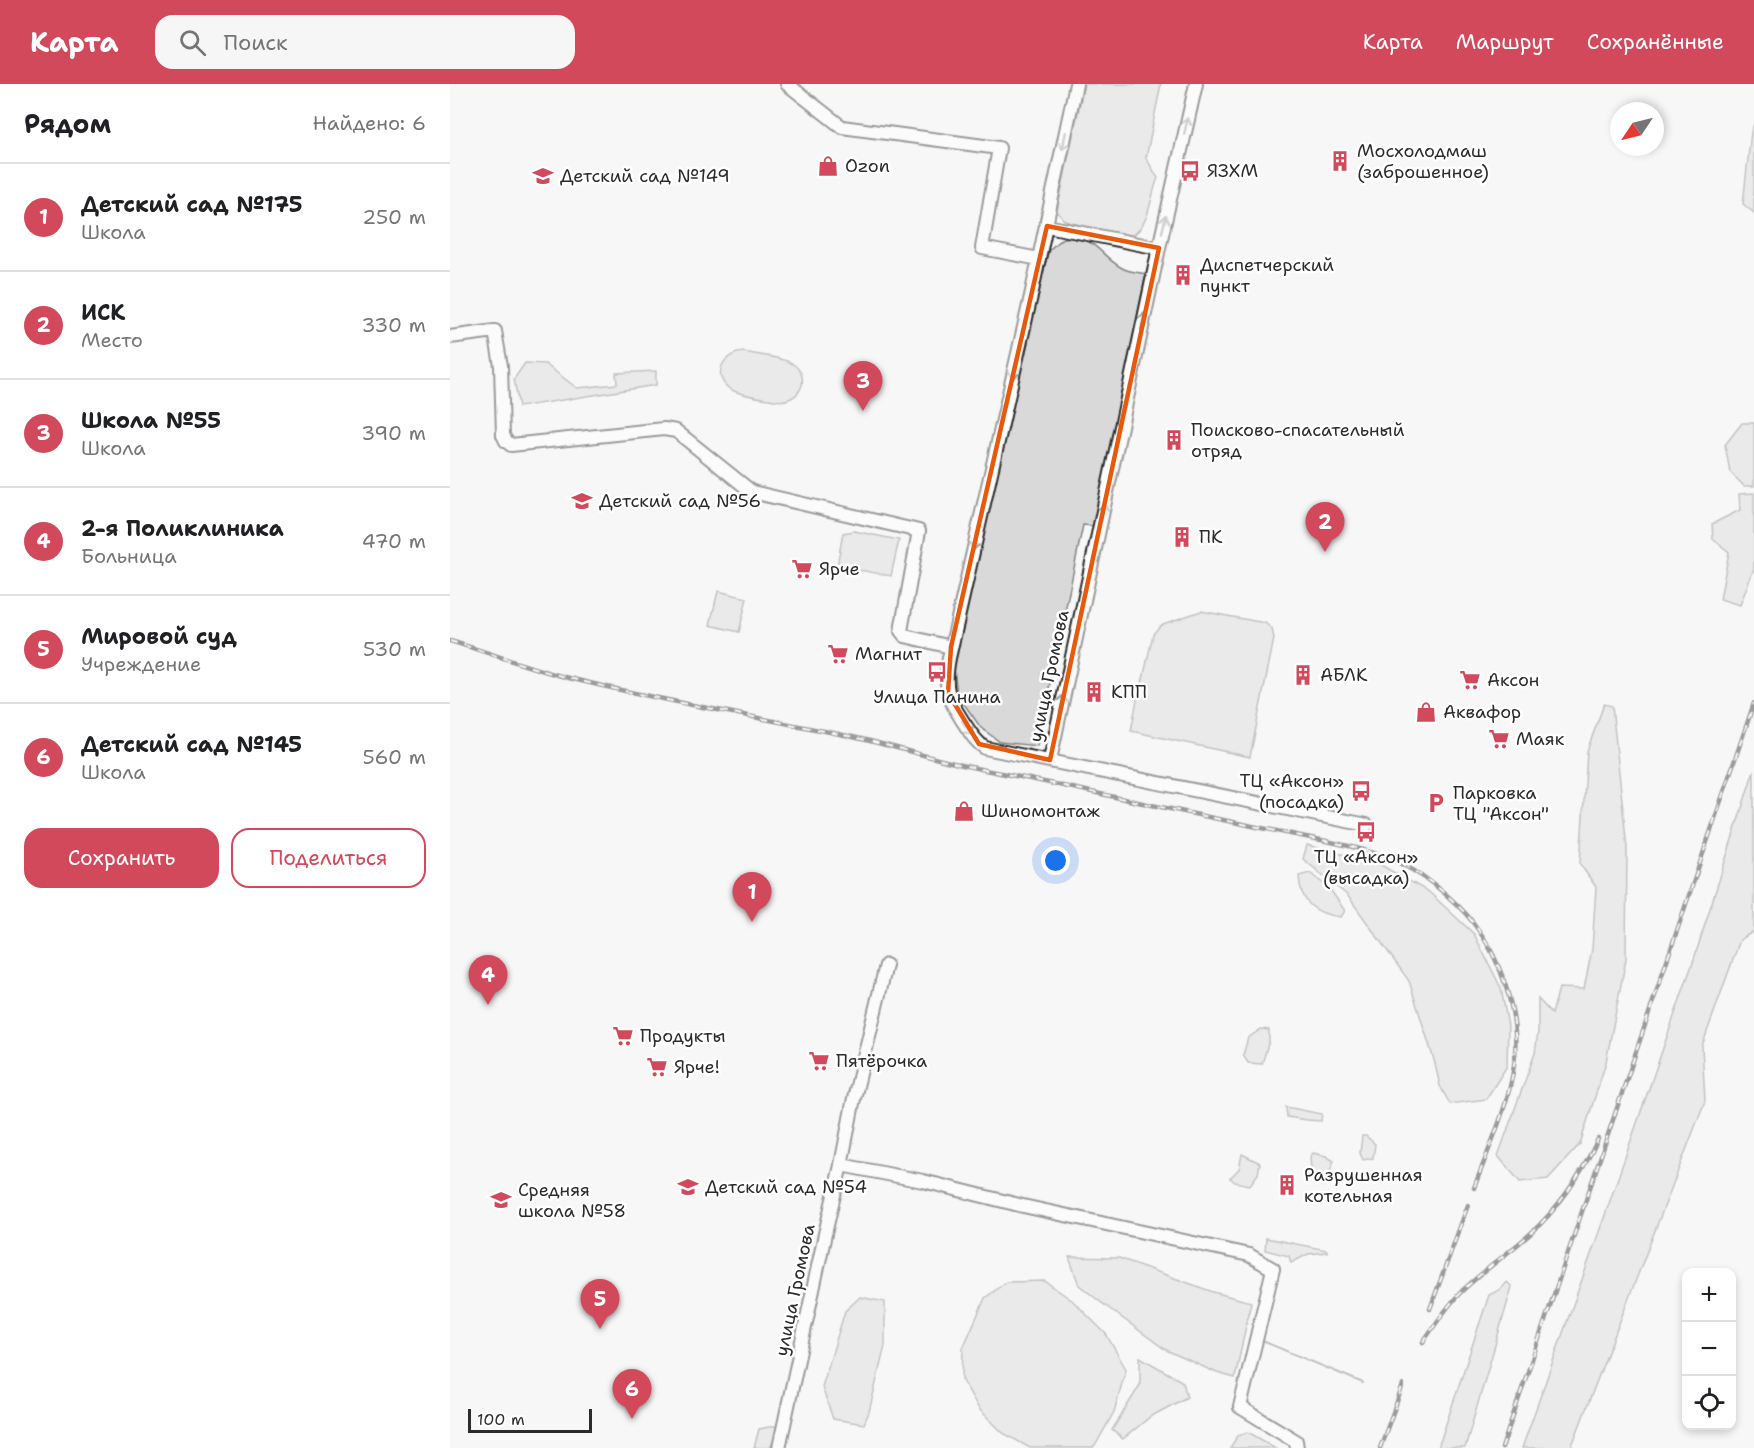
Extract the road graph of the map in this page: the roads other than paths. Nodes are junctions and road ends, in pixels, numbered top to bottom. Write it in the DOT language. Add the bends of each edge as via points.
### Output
graph roads {
  1 [pos="787,84"];
  2 [pos="1076,84"];
  3 [pos="1196,84"];
  4 [pos="1047,226"];
  5 [pos="1159,248"];
  6 [pos="1039,259"];
  7 [pos="450,337"];
  8 [pos="951,647"];
  9 [pos="1050,760"];
  10 [pos="1367,825"];
  11 [pos="886,965"];
  12 [pos="841,1165"];
  13 [pos="779,1448"];
  14 [pos="1297,1448"];
  1 -- 6 [label="street" via="842,127 999,148 982,248"];
  2 -- 4 [label="street, улица Громова, one-way"];
  5 -- 3 [label="street, улица Громова, one-way"];
  4 -- 5 [label="street"];
  4 -- 6 [label="street, улица Громова"];
  9 -- 5 [label="street, улица Громова, one-way"];
  6 -- 8 [label="street, улица Громова, one-way"];
  7 -- 8 [label="street" via="495,331 501,366 503,435 511,446 664,429 676,431 752,492 919,531 901,631 905,636"];
  8 -- 9 [label="street, улица Громова, one-way" via="948,693 979,744"];
  9 -- 10 [label="street"];
  11 -- 12 [label="street, улица Громова"];
  12 -- 13 [label="street, улица Громова"];
  12 -- 14 [label="street" via="1249,1256 1273,1269 1240,1407 1296,1441"];
}
